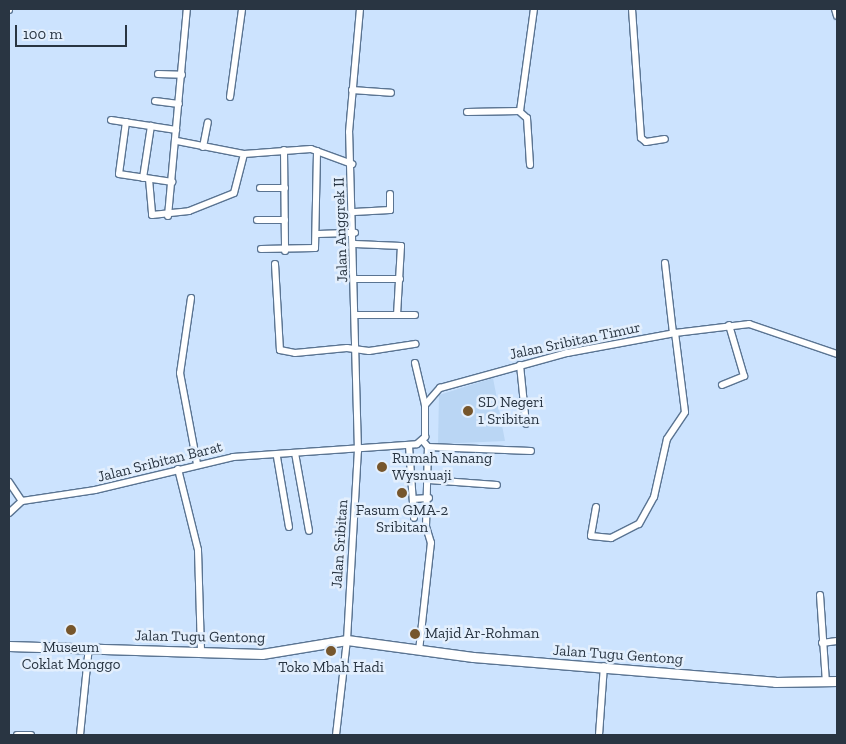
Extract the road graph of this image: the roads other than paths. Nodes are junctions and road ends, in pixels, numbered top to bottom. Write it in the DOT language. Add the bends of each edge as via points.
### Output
graph roads {
  1 [pos="187,9"];
  2 [pos="242,9"];
  3 [pos="360,9"];
  4 [pos="534,9"];
  5 [pos="632,9"];
  6 [pos="834,9"];
  7 [pos="837,16"];
  8 [pos="158,74"];
  9 [pos="182,75"];
  10 [pos="352,90"];
  11 [pos="391,93"];
  12 [pos="230,97"];
  13 [pos="155,101"];
  14 [pos="179,104"];
  15 [pos="467,112"];
  16 [pos="520,112"];
  17 [pos="111,120"];
  18 [pos="126,122"];
  19 [pos="208,122"];
  20 [pos="151,126"];
  21 [pos="176,130"];
  22 [pos="665,139"];
  23 [pos="177,141"];
  24 [pos="203,147"];
  25 [pos="284,150"];
  26 [pos="317,150"];
  27 [pos="244,154"];
  28 [pos="352,164"];
  29 [pos="530,165"];
  30 [pos="146,178"];
  31 [pos="172,182"];
  32 [pos="260,188"];
  33 [pos="285,188"];
  34 [pos="390,194"];
  35 [pos="354,212"];
  36 [pos="168,216"];
  37 [pos="257,220"];
  38 [pos="285,220"];
  39 [pos="355,233"];
  40 [pos="318,234"];
  41 [pos="355,244"];
  42 [pos="261,249"];
  43 [pos="285,251"];
  44 [pos="665,263"];
  45 [pos="275,264"];
  46 [pos="355,279"];
  47 [pos="400,279"];
  48 [pos="191,298"];
  49 [pos="355,315"];
  50 [pos="398,315"];
  51 [pos="415,315"];
  52 [pos="729,325"];
  53 [pos="674,333"];
  54 [pos="415,344"];
  55 [pos="353,351"];
  56 [pos="837,354"];
  57 [pos="415,362"];
  58 [pos="520,365"];
  59 [pos="722,385"];
  60 [pos="425,404"];
  61 [pos="526,424"];
  62 [pos="425,444"];
  63 [pos="409,446"];
  64 [pos="358,451"];
  65 [pos="531,451"];
  66 [pos="295,453"];
  67 [pos="277,457"];
  68 [pos="196,464"];
  69 [pos="178,469"];
  70 [pos="429,480"];
  71 [pos="9,482"];
  72 [pos="497,485"];
  73 [pos="413,498"];
  74 [pos="428,498"];
  75 [pos="22,501"];
  76 [pos="596,508"];
  77 [pos="9,513"];
  78 [pos="414,518"];
  79 [pos="289,527"];
  80 [pos="309,531"];
  81 [pos="820,594"];
  82 [pos="348,640"];
  83 [pos="837,641"];
  84 [pos="822,643"];
  85 [pos="9,646"];
  86 [pos="89,647"];
  87 [pos="419,650"];
  88 [pos="201,651"];
  89 [pos="604,666"];
  90 [pos="837,682"];
  91 [pos="826,683"];
  92 [pos="17,735"];
  93 [pos="32,735"];
  94 [pos="80,735"];
  95 [pos="336,735"];
  96 [pos="599,735"];
  1 -- 9 [label="street"];
  2 -- 12 [label="street"];
  3 -- 10 [label="street, Jalan Anggrek II"];
  4 -- 16 [label="street"];
  5 -- 22 [label="street" via="641,138 646,142"];
  6 -- 7 [label="street"];
  8 -- 9 [label="street"];
  9 -- 14 [label="street"];
  10 -- 11 [label="street"];
  10 -- 28 [label="street, Jalan Anggrek II" via="348,132"];
  13 -- 14 [label="street"];
  14 -- 21 [label="street"];
  15 -- 16 [label="street"];
  16 -- 29 [label="street" via="527,118"];
  17 -- 18 [label="street"];
  18 -- 20 [label="street"];
  18 -- 30 [label="street" via="118,170 123,176"];
  19 -- 24 [label="street"];
  20 -- 21 [label="street"];
  20 -- 30 [label="street"];
  21 -- 23 [label="street"];
  23 -- 24 [label="street"];
  23 -- 31 [label="street"];
  24 -- 27 [label="street"];
  25 -- 26 [label="street"];
  25 -- 27 [label="street"];
  25 -- 33 [label="street"];
  26 -- 28 [label="street"];
  26 -- 40 [label="street"];
  27 -- 36 [label="street" via="231,196"];
  28 -- 35 [label="street, Jalan Anggrek II"];
  30 -- 31 [label="street"];
  30 -- 36 [label="street" via="152,215"];
  31 -- 36 [label="street"];
  32 -- 33 [label="street"];
  33 -- 38 [label="street"];
  34 -- 35 [label="street" via="390,210"];
  35 -- 39 [label="street, Jalan Anggrek II"];
  37 -- 38 [label="street"];
  38 -- 43 [label="street"];
  39 -- 40 [label="street"];
  39 -- 41 [label="street, Jalan Anggrek II"];
  40 -- 43 [label="street" via="311,251"];
  41 -- 46 [label="street, Jalan Anggrek II"];
  41 -- 47 [label="street" via="401,246"];
  42 -- 43 [label="street"];
  44 -- 53 [label="street"];
  45 -- 55 [label="street" via="280,350 295,354"];
  46 -- 47 [label="street"];
  46 -- 49 [label="street, Jalan Anggrek II"];
  47 -- 50 [label="street"];
  48 -- 68 [label="street" via="180,373"];
  49 -- 50 [label="street"];
  49 -- 55 [label="street, Jalan Anggrek II"];
  50 -- 51 [label="street"];
  52 -- 53 [label="street, Jalan Sribitan Timur"];
  52 -- 56 [label="street, Jalan Sribitan Timur" via="749,324"];
  52 -- 59 [label="street" via="744,376"];
  53 -- 58 [label="street, Jalan Sribitan Timur"];
  53 -- 76 [label="street" via="685,412 667,439 654,497 639,524 612,538 591,536"];
  54 -- 55 [label="street"];
  55 -- 64 [label="street, Jalan Anggrek II"];
  57 -- 60 [label="street"];
  58 -- 60 [label="street, Jalan Sribitan Timur" via="440,388"];
  58 -- 61 [label="street"];
  60 -- 62 [label="street"];
  62 -- 63 [label="street"];
  62 -- 65 [label="street"];
  62 -- 70 [label="street"];
  63 -- 64 [label="street"];
  63 -- 73 [label="street"];
  64 -- 66 [label="street, Jalan Sribitan Barat"];
  64 -- 82 [label="street, Jalan Sribitan"];
  66 -- 67 [label="street, Jalan Sribitan Barat"];
  66 -- 80 [label="street"];
  67 -- 68 [label="street, Jalan Sribitan Barat" via="233,457"];
  67 -- 79 [label="street"];
  68 -- 69 [label="street, Jalan Sribitan Barat"];
  69 -- 75 [label="street, Jalan Sribitan Barat" via="95,490"];
  69 -- 88 [label="street" via="198,550"];
  70 -- 72 [label="street"];
  70 -- 74 [label="street"];
  71 -- 75 [label="street"];
  73 -- 74 [label="street"];
  73 -- 78 [label="street"];
  74 -- 87 [label="street" via="426,526 431,543"];
  75 -- 77 [label="street"];
  81 -- 84 [label="street"];
  82 -- 87 [label="main road, Jalan Tugu Gentong"];
  82 -- 88 [label="main road, Jalan Tugu Gentong" via="262,654"];
  82 -- 95 [label="street, Jalan Sribitan"];
  83 -- 84 [label="street"];
  84 -- 91 [label="street"];
  85 -- 86 [label="main road, Jalan Tugu Gentong"];
  86 -- 88 [label="main road, Jalan Tugu Gentong"];
  86 -- 94 [label="street"];
  87 -- 89 [label="main road, Jalan Tugu Gentong"];
  89 -- 91 [label="main road, Jalan Tugu Gentong"];
  89 -- 96 [label="street"];
  90 -- 91 [label="main road, Jalan Tugu Gentong"];
  92 -- 93 [label="street"];
}
